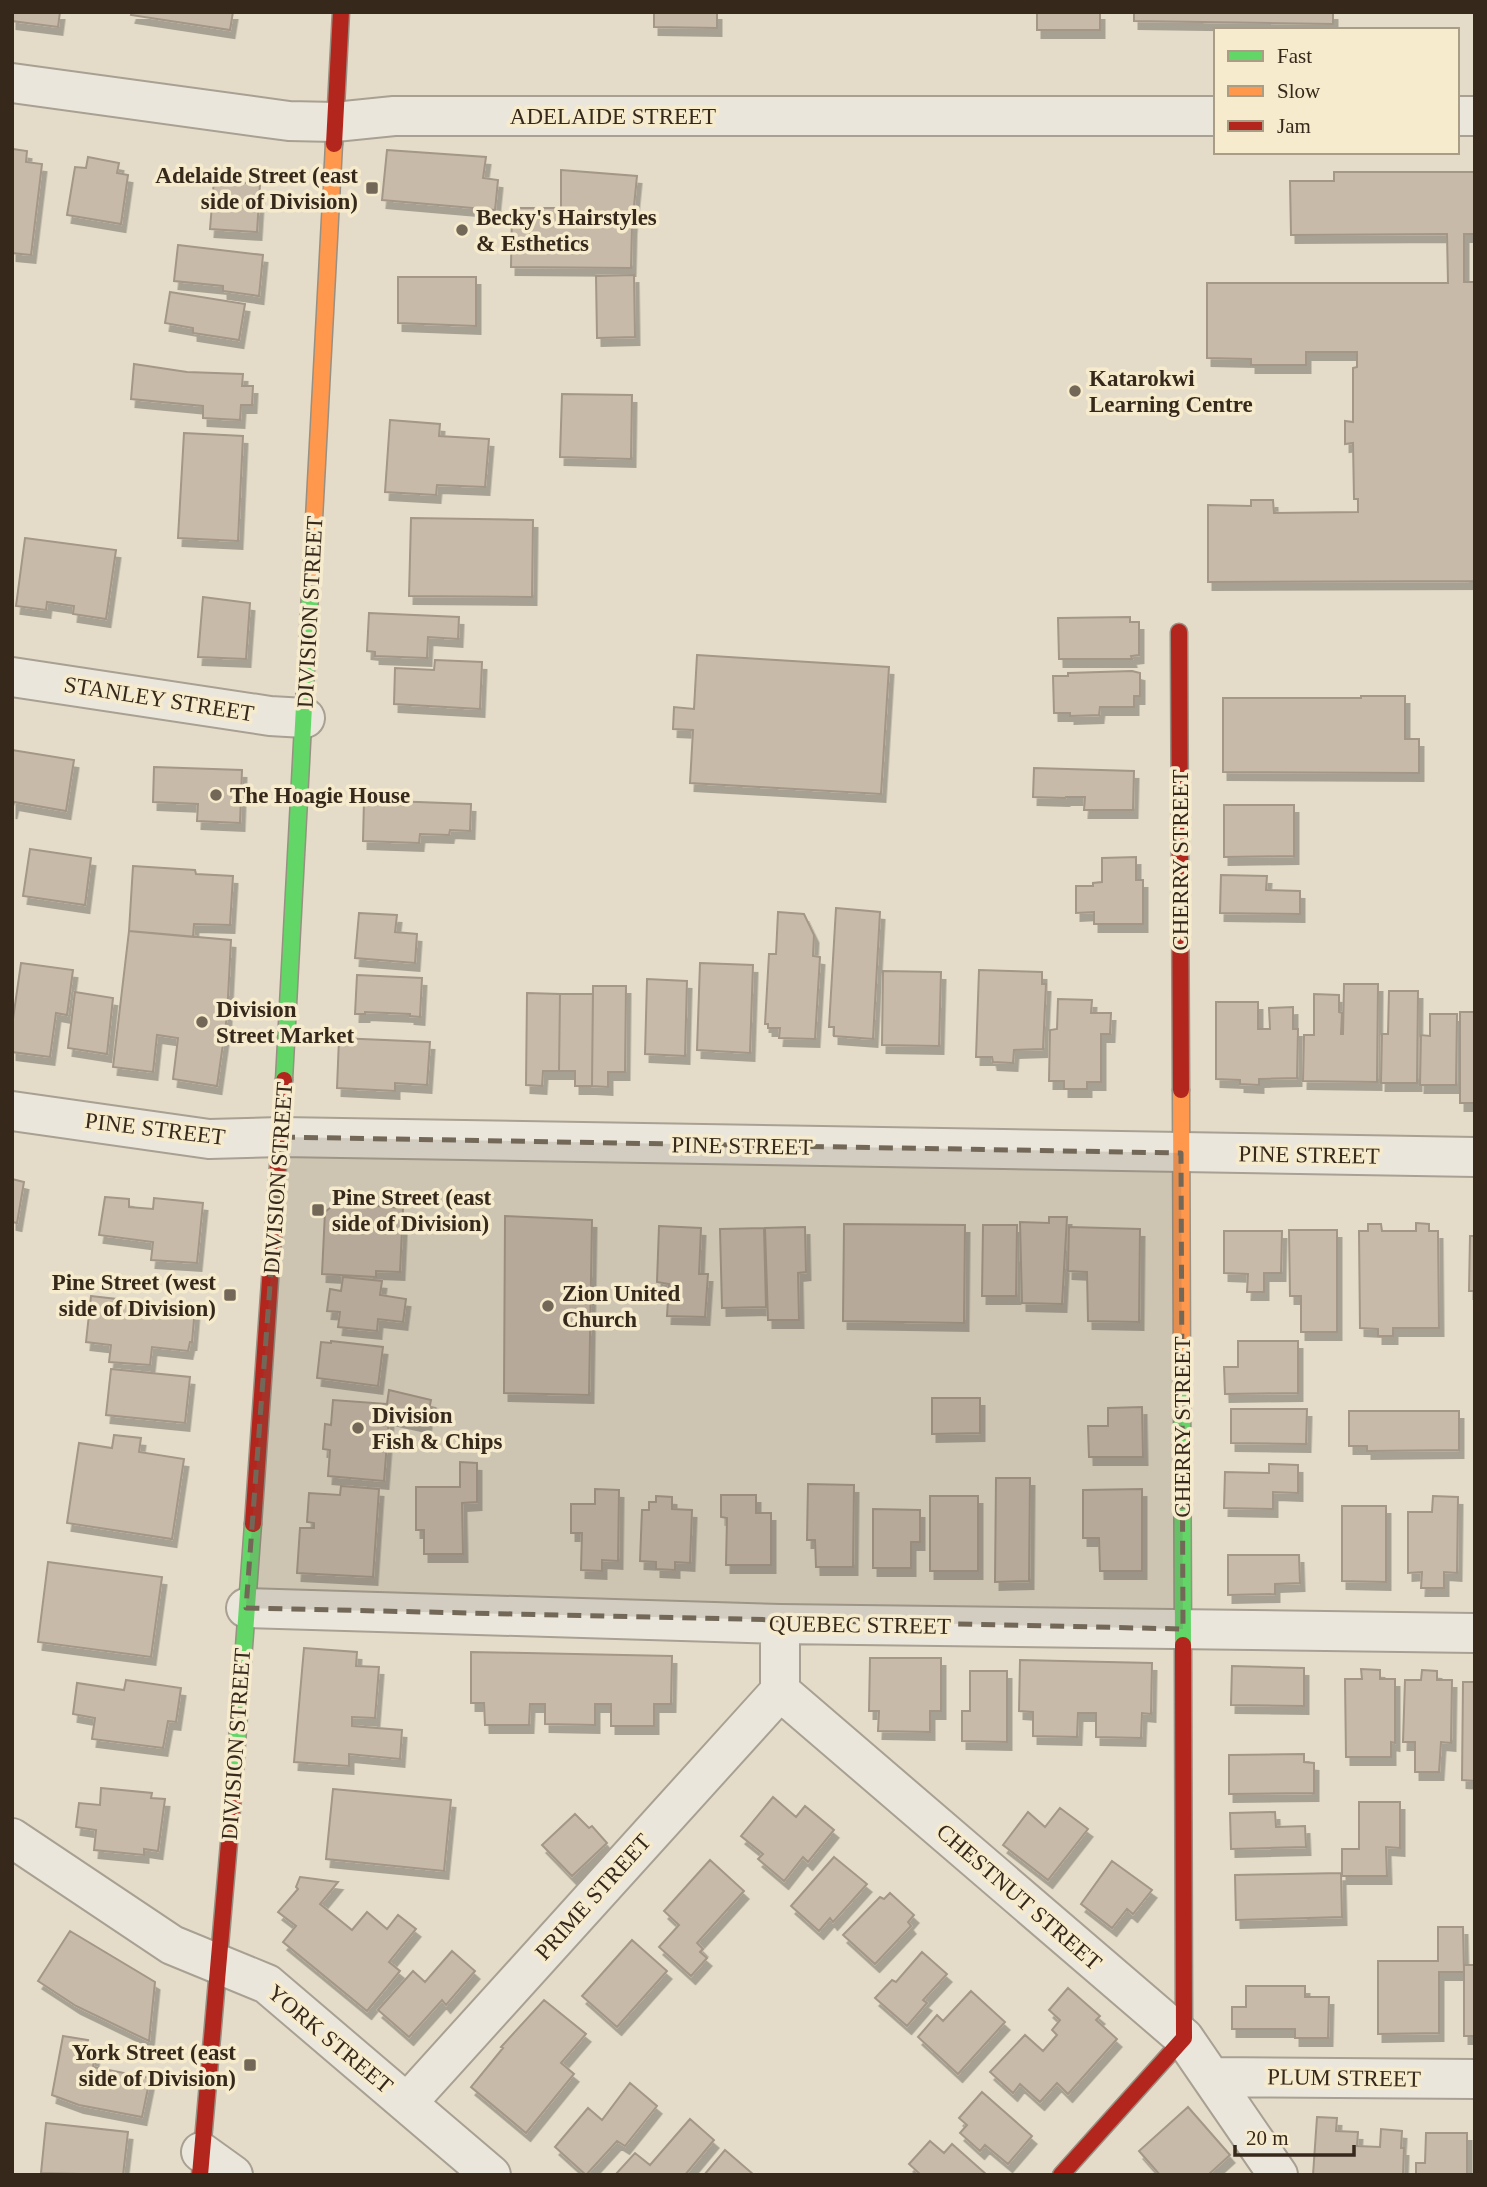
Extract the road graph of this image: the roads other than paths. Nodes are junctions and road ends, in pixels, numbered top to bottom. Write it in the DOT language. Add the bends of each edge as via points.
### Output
graph roads {
  1 [pos="341,12"];
  2 [pos="12,83"];
  3 [pos="1214,116"];
  4 [pos="335,122"];
  5 [pos="1179,632"];
  6 [pos="12,677"];
  7 [pos="305,719"];
  8 [pos="12,1111"];
  9 [pos="282,1137"];
  10 [pos="1181,1153"];
  11 [pos="1475,1157"];
  12 [pos="246,1608"];
  13 [pos="780,1624"];
  14 [pos="1183,1629"];
  15 [pos="1475,1633"];
  16 [pos="779,1691"];
  17 [pos="12,1838"];
  18 [pos="219,1965"];
  19 [pos="1184,2038"];
  20 [pos="1213,2077"];
  21 [pos="1475,2079"];
  22 [pos="407,2104"];
  23 [pos="200,2163"];
  24 [pos="233,2175"];
  25 [pos="491,2175"];
  26 [pos="1061,2175"];
  27 [pos="1278,2175"];
  1 -- 4 [label="main road, DIVISION STREET"];
  2 -- 4 [label="street, ADELAIDE STREET" via="277,121"];
  3 -- 4 [label="street, ADELAIDE STREET" via="394,116"];
  4 -- 7 [label="main road, DIVISION STREET"];
  5 -- 10 [label="main road, CHERRY STREET"];
  6 -- 7 [label="street, STANLEY STREET"];
  7 -- 9 [label="main road, DIVISION STREET"];
  8 -- 9 [label="street, PINE STREET" via="209,1139"];
  9 -- 10 [label="street, PINE STREET"];
  9 -- 12 [label="main road, DIVISION STREET"];
  10 -- 11 [label="street, PINE STREET"];
  10 -- 14 [label="main road, CHERRY STREET"];
  12 -- 13 [label="street, QUEBEC STREET"];
  12 -- 18 [label="main road, DIVISION STREET"];
  13 -- 14 [label="street, QUEBEC STREET"];
  13 -- 16 [label="street"];
  14 -- 15 [label="street, QUEBEC STREET"];
  14 -- 19 [label="main road, CHERRY STREET"];
  16 -- 19 [label="street, CHESTNUT STREET"];
  16 -- 22 [label="street, PRIME STREET"];
  17 -- 18 [label="street, YORK STREET" via="172,1945"];
  18 -- 22 [label="street, YORK STREET" via="267,1984"];
  18 -- 23 [label="main road, DIVISION STREET"];
  19 -- 20 [label="street, CHESTNUT STREET"];
  19 -- 26 [label="main road"];
  20 -- 21 [label="street, PLUM STREET"];
  20 -- 27 [label="street, CHESTNUT STREET"];
  22 -- 25 [label="street, YORK STREET"];
  23 -- 24 [label="street"];
}
